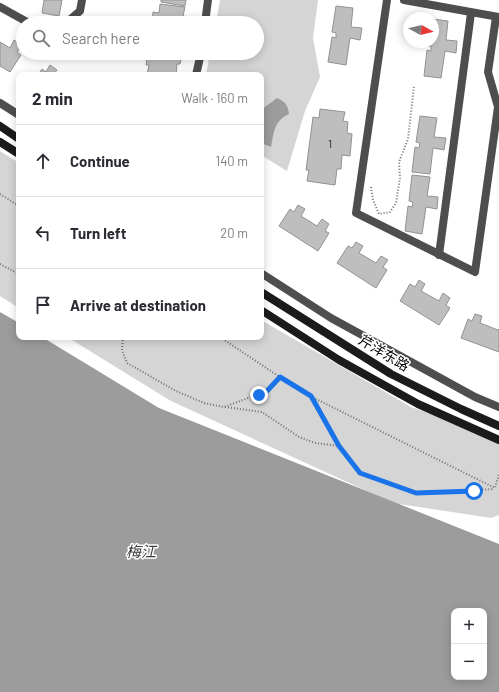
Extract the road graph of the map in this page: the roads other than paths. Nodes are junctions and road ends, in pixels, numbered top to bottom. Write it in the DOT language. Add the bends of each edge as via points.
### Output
graph roads {
  1 [pos="82,0"];
  2 [pos="208,0"];
  3 [pos="387,0"];
  4 [pos="404,0"];
  5 [pos="0,7"];
  6 [pos="471,13"];
  7 [pos="16,16"];
  8 [pos="74,16"];
  9 [pos="206,16"];
  10 [pos="498,17"];
  11 [pos="199,60"];
  12 [pos="197,72"];
  13 [pos="0,103"];
  14 [pos="16,113"];
  15 [pos="0,126"];
  16 [pos="16,136"];
  17 [pos="0,142"];
  18 [pos="16,152"];
  19 [pos="439,255"];
  20 [pos="264,275"];
  21 [pos="264,294"];
  22 [pos="264,312"];
  23 [pos="499,407"];
  24 [pos="499,426"];
  25 [pos="499,440"];
  1 -- 8 [label="street" via="80,11"];
  2 -- 9 [label="street"];
  3 -- 19 [label="street" via="356,213"];
  4 -- 6 [label="street"];
  5 -- 7 [label="street"];
  6 -- 10 [label="street"];
  6 -- 19 [label="street"];
  10 -- 19 [label="street" via="488,72 498,107 475,272"];
  11 -- 12 [label="street"];
  13 -- 14 [label="street"];
  15 -- 16 [label="main road"];
  17 -- 18 [label="main road"];
  20 -- 23 [label="street" via="331,318 475,397"];
  21 -- 24 [label="main road, 芹洋东路" via="391,374"];
  22 -- 25 [label="main road, 芹洋东路" via="339,360 418,404"];
}
